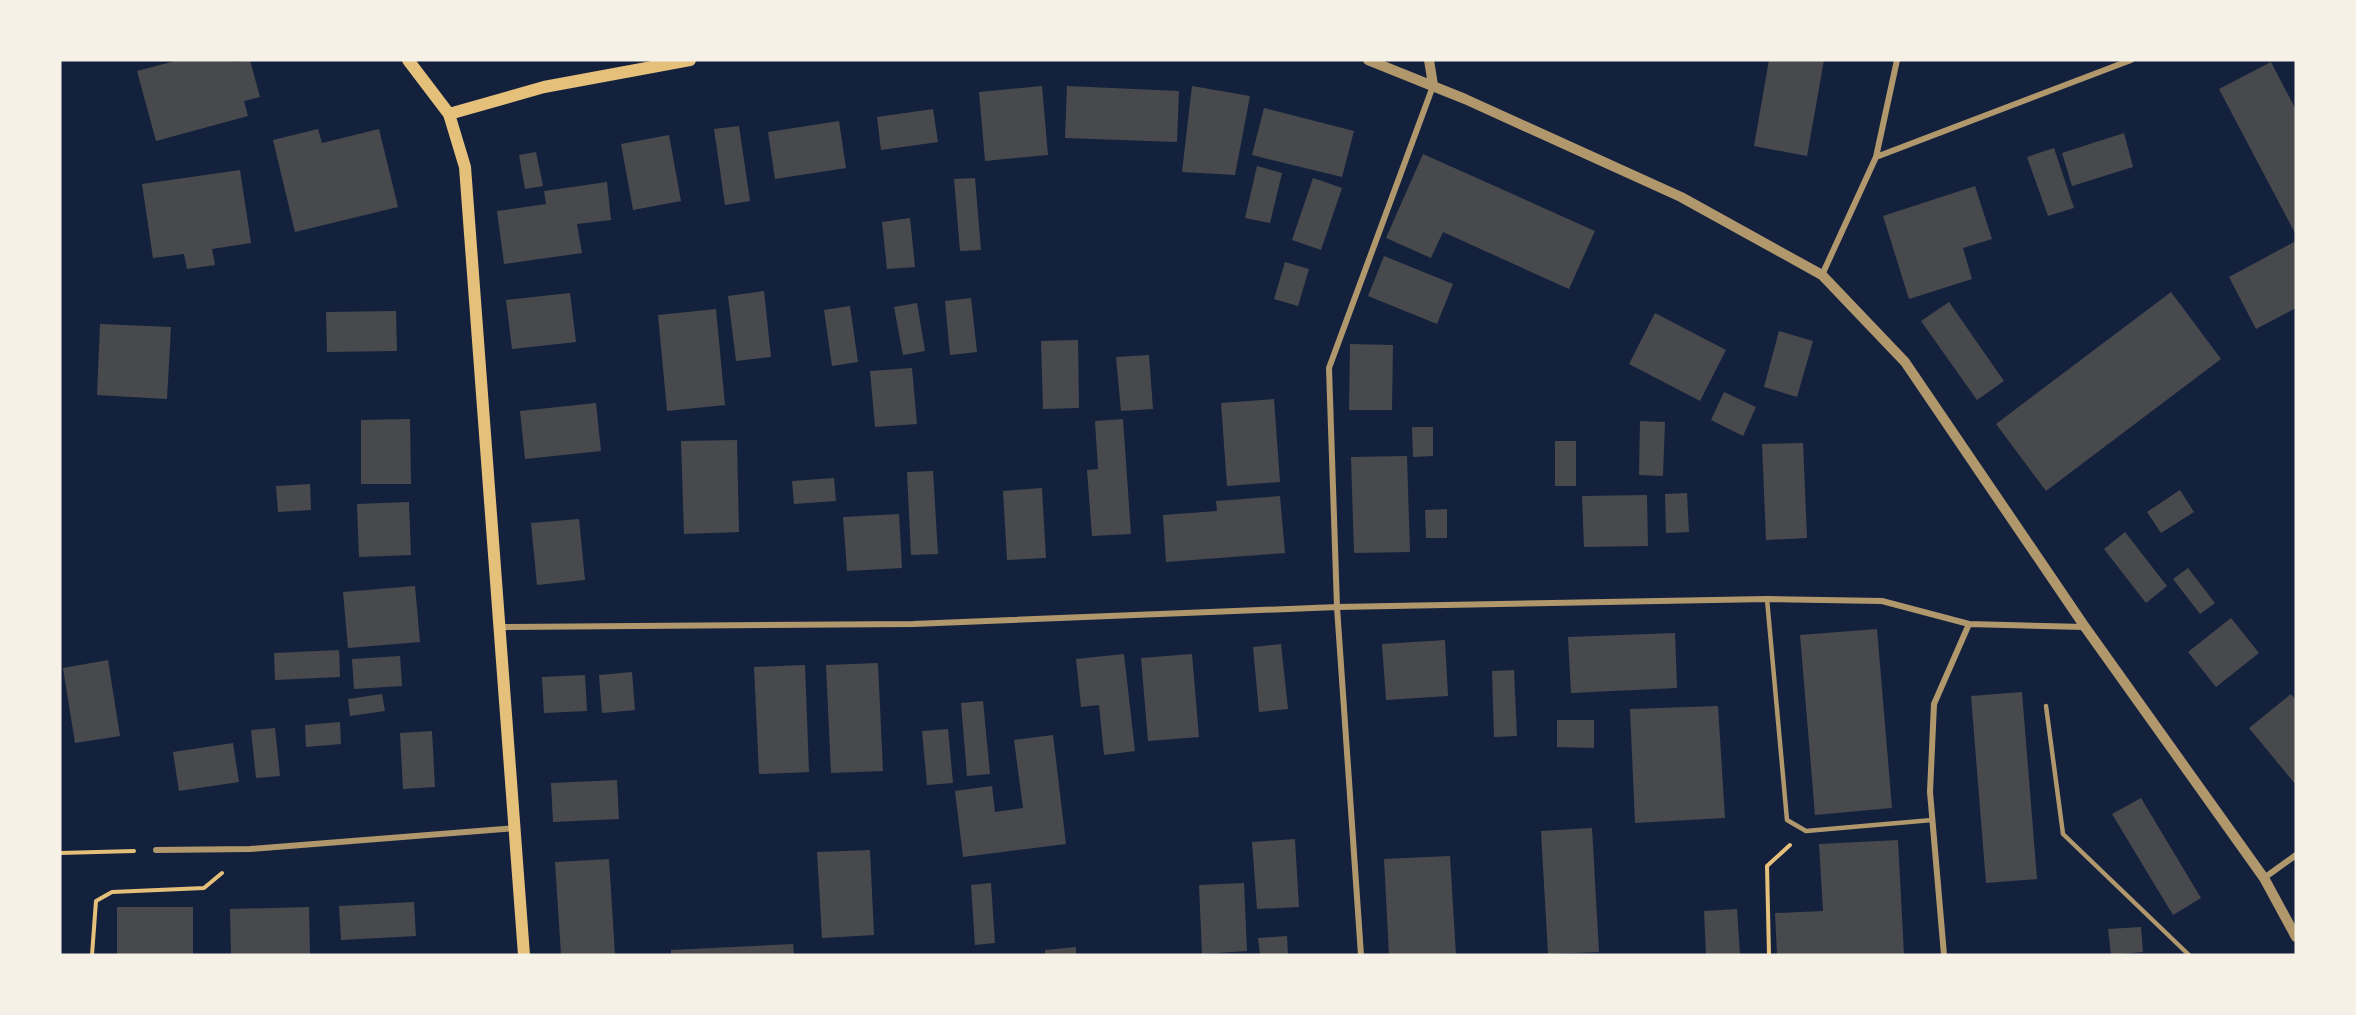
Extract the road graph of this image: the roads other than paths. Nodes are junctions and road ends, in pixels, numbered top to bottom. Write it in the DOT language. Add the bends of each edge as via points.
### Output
graph roads {
  1 [pos="408,60"];
  2 [pos="690,60"];
  3 [pos="1368,60"];
  4 [pos="1430,60"];
  5 [pos="1897,60"];
  6 [pos="2131,60"];
  7 [pos="1433,85"];
  8 [pos="449,114"];
  9 [pos="1876,157"];
  10 [pos="1822,275"];
  11 [pos="1767,599"];
  12 [pos="1337,607"];
  13 [pos="1969,624"];
  14 [pos="501,627"];
  15 [pos="2085,627"];
  16 [pos="2046,706"];
  17 [pos="1932,820"];
  18 [pos="515,828"];
  19 [pos="156,850"];
  20 [pos="2296,855"];
  21 [pos="2264,878"];
  22 [pos="2296,937"];
  23 [pos="524,955"];
  24 [pos="1361,955"];
  25 [pos="1944,955"];
  26 [pos="2189,955"];
  1 -- 8 [label="main road"];
  2 -- 8 [label="main road" via="544,87"];
  3 -- 7 [label="street"];
  4 -- 7 [label="street"];
  5 -- 9 [label="street"];
  6 -- 9 [label="street"];
  7 -- 10 [label="street" via="1681,196"];
  7 -- 12 [label="street" via="1329,368"];
  8 -- 14 [label="main road" via="465,167"];
  9 -- 10 [label="street"];
  10 -- 15 [label="street" via="1905,362"];
  11 -- 12 [label="street"];
  11 -- 13 [label="street" via="1882,601"];
  11 -- 17 [label="lane" via="1787,820 1806,831"];
  12 -- 14 [label="street" via="913,624"];
  12 -- 24 [label="street"];
  13 -- 15 [label="street"];
  13 -- 17 [label="street" via="1934,704"];
  14 -- 18 [label="main road"];
  15 -- 21 [label="street"];
  16 -- 26 [label="lane" via="2062,834"];
  17 -- 25 [label="street"];
  18 -- 19 [label="street" via="250,849"];
  18 -- 23 [label="main road"];
  20 -- 21 [label="street"];
  21 -- 22 [label="street"];
}
